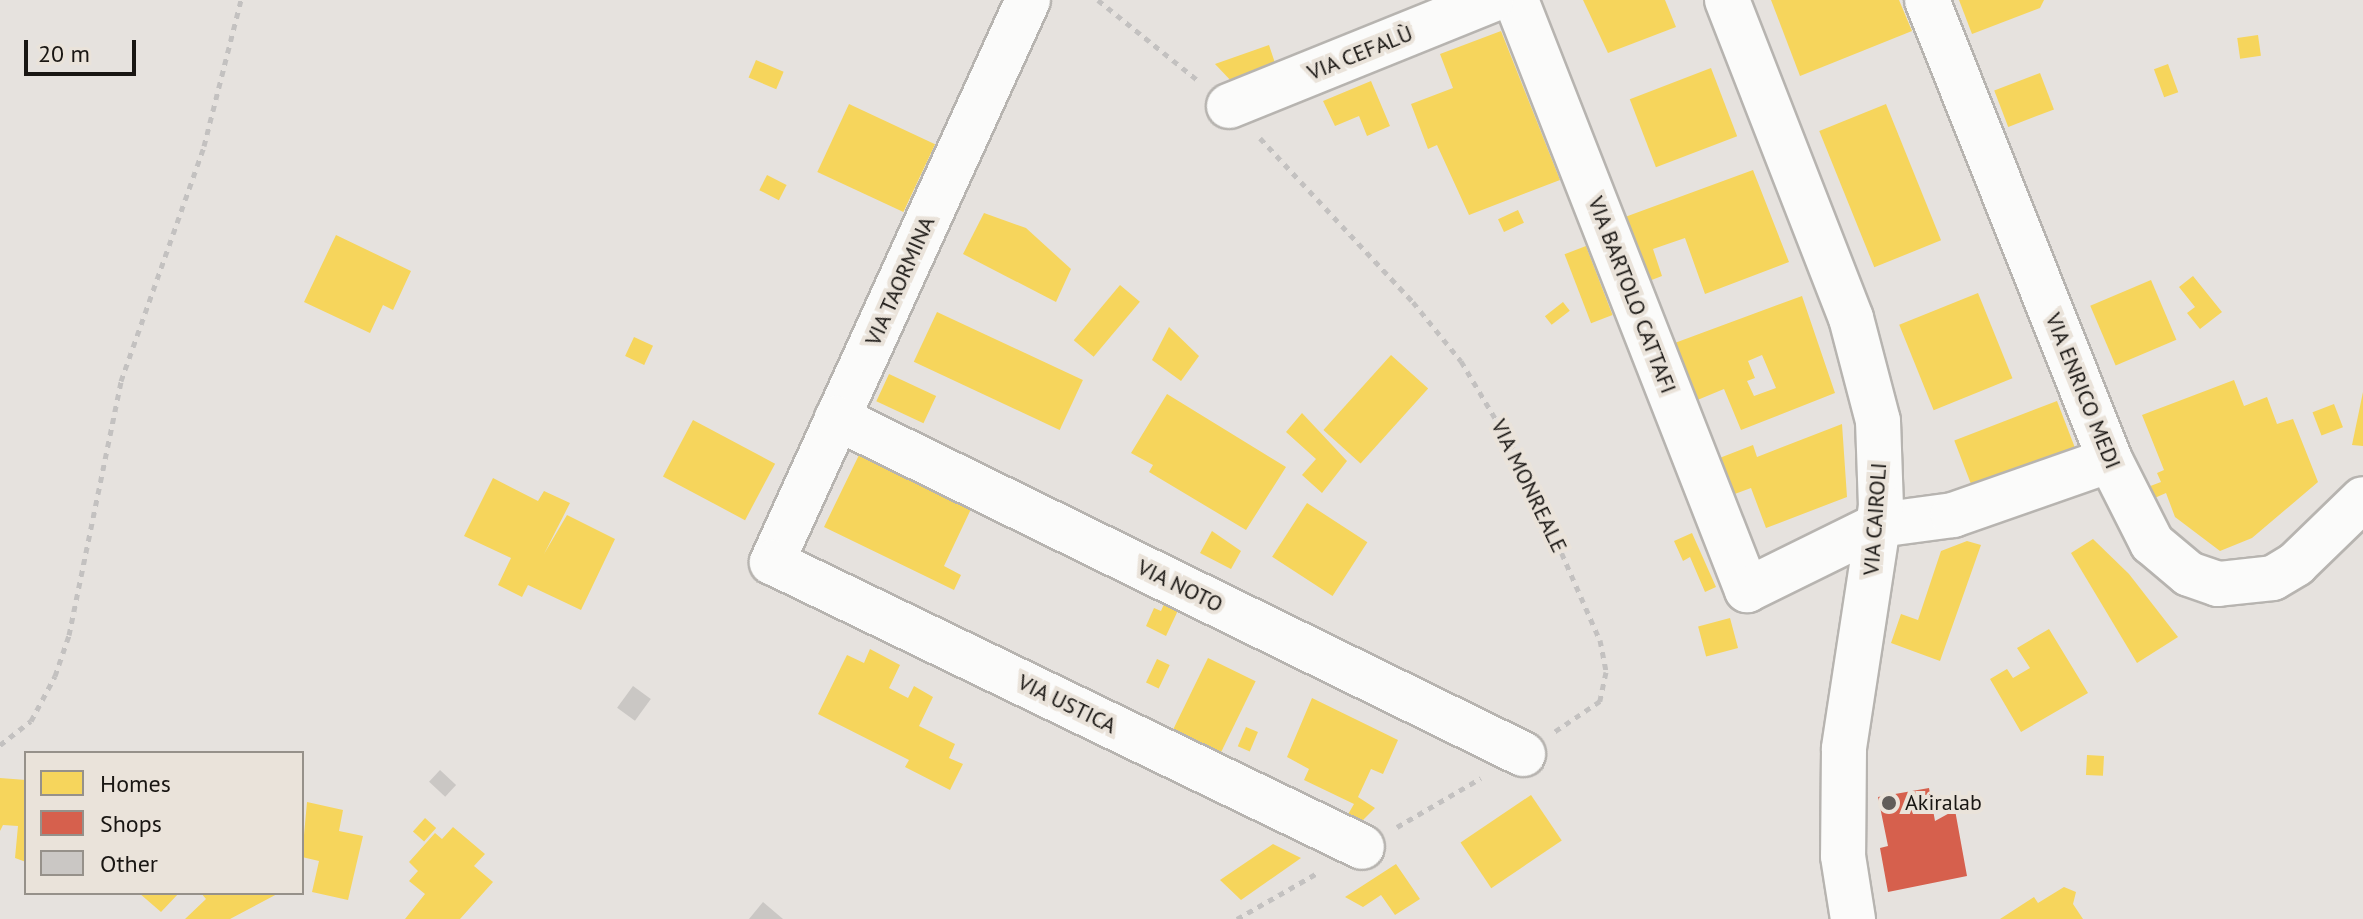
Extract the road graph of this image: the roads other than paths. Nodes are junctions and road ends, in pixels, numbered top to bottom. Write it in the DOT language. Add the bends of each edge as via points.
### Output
graph roads {
  1 [pos="1028,0"];
  2 [pos="1491,0"];
  3 [pos="1516,0"];
  4 [pos="1727,0"];
  5 [pos="1927,0"];
  6 [pos="1229,106"];
  7 [pos="837,418"];
  8 [pos="2110,460"];
  9 [pos="2363,499"];
  10 [pos="1879,525"];
  11 [pos="772,562"];
  12 [pos="1523,754"];
  13 [pos="1362,847"];
  14 [pos="1853,919"];
  1 -- 7 [label="street, VIA TAORMINA"];
  2 -- 6 [label="street, VIA CEFALÙ"];
  3 -- 10 [label="street, VIA BARTOLO CATTAFI" via="1747,590"];
  4 -- 10 [label="street, VIA CAIROLI" via="1851,318 1869,378 1881,452"];
  5 -- 8 [label="street, VIA ENRICO MEDI"];
  7 -- 11 [label="street, VIA TAORMINA"];
  7 -- 12 [label="street, VIA NOTO"];
  8 -- 9 [label="street, VIA ENRICO MEDI" via="2152,543 2189,574 2218,584 2273,578 2296,564"];
  8 -- 10 [label="street" via="1953,515"];
  10 -- 14 [label="street, VIA CAIROLI" via="1844,749 1843,856"];
  11 -- 13 [label="street, VIA USTICA"];
}
